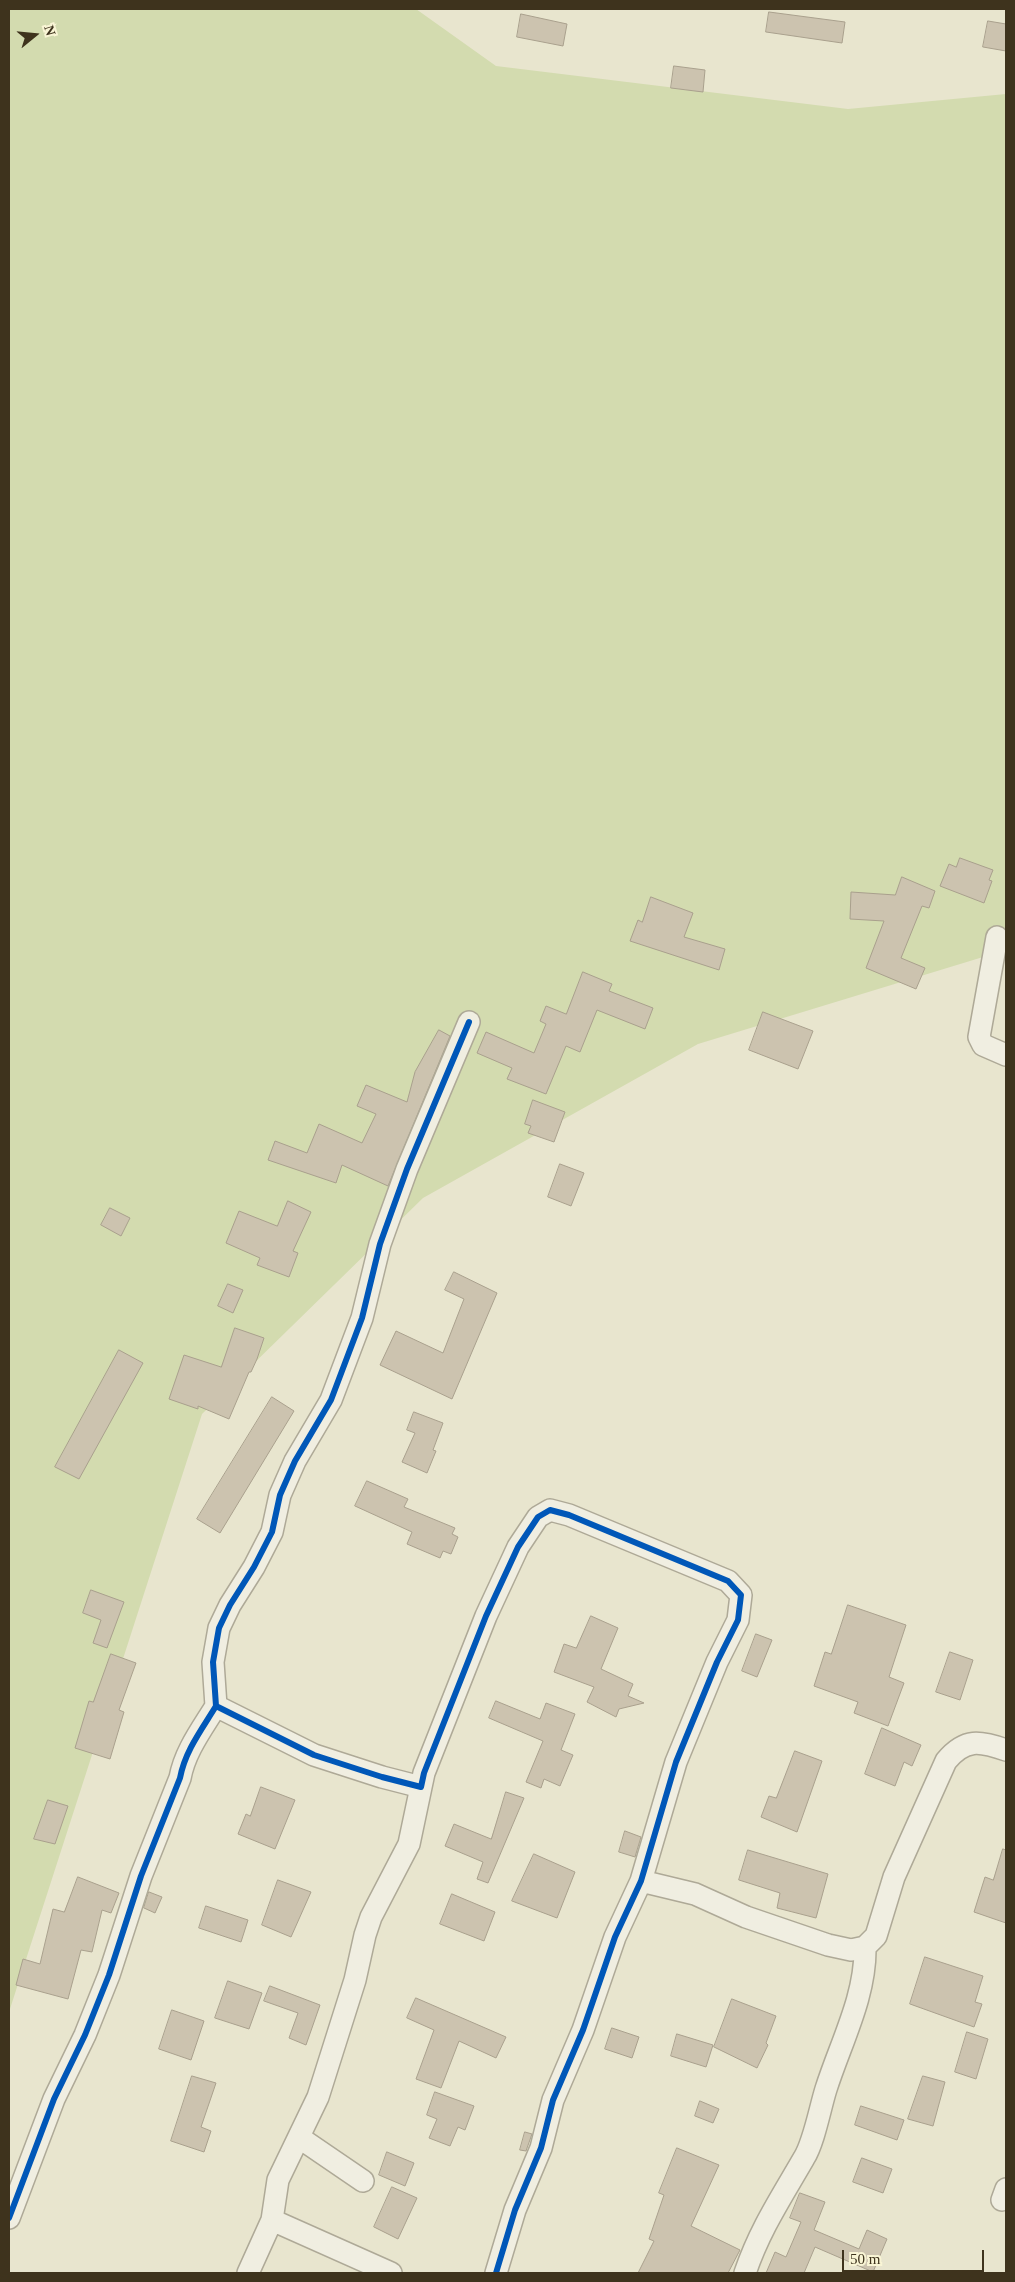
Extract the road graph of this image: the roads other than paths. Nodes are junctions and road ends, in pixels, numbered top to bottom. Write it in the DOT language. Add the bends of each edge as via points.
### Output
graph roads {
  1 [pos="997,937"];
  2 [pos="469,1022"];
  3 [pos="1006,1054"];
  4 [pos="216,1706"];
  5 [pos="1006,1750"];
  6 [pos="422,1787"];
  7 [pos="641,1881"];
  8 [pos="865,1947"];
  9 [pos="300,2138"];
  10 [pos="363,2181"];
  11 [pos="9,2218"];
  12 [pos="272,2220"];
  13 [pos="248,2273"];
  14 [pos="391,2273"];
  15 [pos="496,2273"];
  16 [pos="745,2273"];
  1 -- 3 [label="street" via="979,1037 983,1045"];
  2 -- 4 [label="street" via="407,1169 380,1244 362,1318 331,1400 295,1461 280,1496 272,1532 219,1628 214,1662"];
  4 -- 6 [label="street" via="314,1755"];
  4 -- 11 [label="street" via="183,1763 109,1975 54,2099"];
  5 -- 8 [label="street" via="990,1744 970,1743 955,1750 946,1761 894,1877 876,1936"];
  6 -- 7 [label="street" via="424,1773 486,1616 518,1547 538,1517 550,1510 569,1514 728,1581 741,1595 738,1620 676,1762"];
  6 -- 9 [label="street" via="409,1844 371,1917 340,2032"];
  7 -- 8 [label="street" via="695,1894 746,1917 828,1945 851,1950"];
  7 -- 15 [label="street" via="615,1937 583,2030 553,2100 541,2148 515,2210"];
  8 -- 16 [label="street" via="866,1970 860,1994 805,2157 770,2212"];
  9 -- 10 [label="street"];
  9 -- 12 [label="street" via="291,2149 278,2180"];
  12 -- 13 [label="street"];
  12 -- 14 [label="street"];
}
